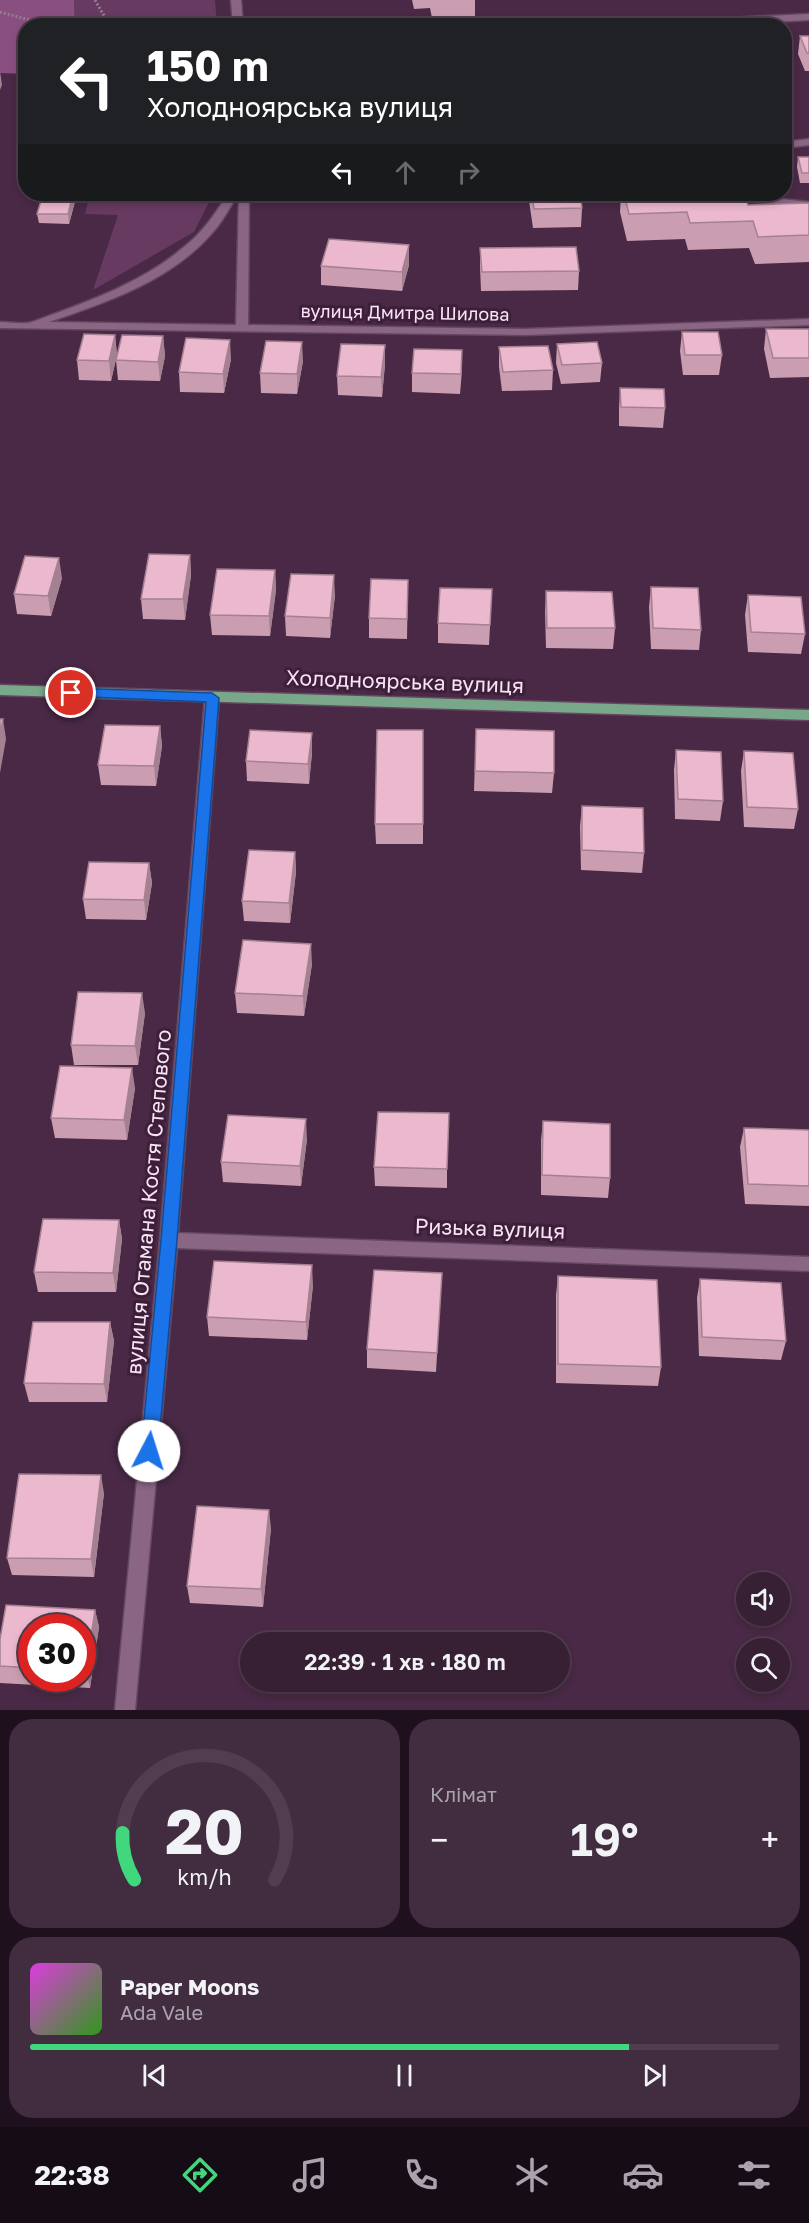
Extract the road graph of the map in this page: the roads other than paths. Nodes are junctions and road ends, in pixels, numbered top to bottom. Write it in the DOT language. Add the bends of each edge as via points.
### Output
graph roads {
  1 [pos="236,0"];
  2 [pos="809,17"];
  3 [pos="237,18"];
  4 [pos="788,18"];
  5 [pos="809,142"];
  6 [pos="792,144"];
  7 [pos="228,201"];
  8 [pos="244,201"];
  9 [pos="772,201"];
  10 [pos="809,205"];
  11 [pos="809,322"];
  12 [pos="0,325"];
  13 [pos="27,326"];
  14 [pos="242,329"];
  15 [pos="0,690"];
  16 [pos="212,698"];
  17 [pos="809,715"];
  18 [pos="169,1240"];
  19 [pos="809,1264"];
  20 [pos="125,1710"];
  1 -- 3 [label="street"];
  2 -- 4 [label="street"];
  5 -- 6 [label="street"];
  7 -- 13 [label="street" via="208,231 175,260 123,292"];
  8 -- 14 [label="street"];
  9 -- 10 [label="street"];
  11 -- 14 [label="street, вулиця Дмитра Шилова" via="526,332"];
  12 -- 13 [label="street, вулиця Дмитра Шилова"];
  13 -- 14 [label="street, вулиця Дмитра Шилова"];
  15 -- 16 [label="main road, Холодноярська вулиця"];
  16 -- 17 [label="main road, Холодноярська вулиця"];
  16 -- 18 [label="street, вулиця Отамана Костя Степового"];
  18 -- 19 [label="street, Ризька вулиця"];
  18 -- 20 [label="street, вулиця Отамана Костя Степового"];
}
